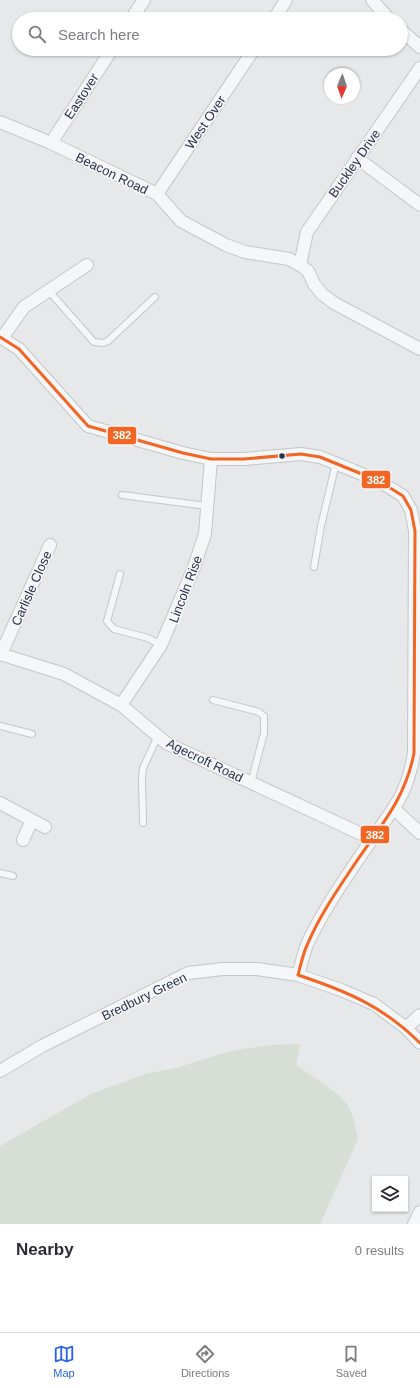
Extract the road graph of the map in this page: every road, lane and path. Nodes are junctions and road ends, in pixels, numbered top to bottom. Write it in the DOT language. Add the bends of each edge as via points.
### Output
graph roads {
  1 [pos="144,0"];
  2 [pos="286,0"];
  3 [pos="372,0"];
  4 [pos="136,12"];
  5 [pos="278,12"];
  6 [pos="383,12"];
  7 [pos="408,36"];
  8 [pos="420,47"];
  9 [pos="107,56"];
  10 [pos="249,56"];
  11 [pos="420,68"];
  12 [pos="0,122"];
  13 [pos="51,143"];
  14 [pos="357,158"];
  15 [pos="157,194"];
  16 [pos="420,205"];
  17 [pos="87,265"];
  18 [pos="300,265"];
  19 [pos="48,290"];
  20 [pos="156,297"];
  21 [pos="1,338"];
  22 [pos="420,349"];
  23 [pos="211,459"];
  24 [pos="336,463"];
  25 [pos="122,495"];
  26 [pos="208,506"];
  27 [pos="418,531"];
  28 [pos="50,545"];
  29 [pos="314,567"];
  30 [pos="120,574"];
  31 [pos="161,645"];
  32 [pos="0,654"];
  33 [pos="213,700"];
  34 [pos="121,705"];
  35 [pos="0,726"];
  36 [pos="32,734"];
  37 [pos="158,736"];
  38 [pos="251,783"];
  39 [pos="0,803"];
  40 [pos="394,809"];
  41 [pos="32,820"];
  42 [pos="143,823"];
  43 [pos="45,828"];
  44 [pos="420,833"];
  45 [pos="372,839"];
  46 [pos="23,840"];
  47 [pos="0,873"];
  48 [pos="13,876"];
  49 [pos="298,975"];
  50 [pos="420,1015"];
  51 [pos="406,1028"];
  52 [pos="420,1044"];
  53 [pos="0,1071"];
  54 [pos="420,1212"];
  55 [pos="414,1224"];
  1 -- 4 [label="street"];
  2 -- 5 [label="street"];
  3 -- 6 [label="street"];
  7 -- 8 [label="street"];
  9 -- 13 [label="street, Eastover"];
  10 -- 15 [label="street, West Over"];
  11 -- 14 [label="street, Buckley Drive"];
  12 -- 13 [label="street, Beacon Road"];
  13 -- 15 [label="street, Beacon Road"];
  14 -- 16 [label="street"];
  14 -- 18 [label="street, Buckley Drive" via="307,232"];
  15 -- 18 [label="street, Beacon Road" via="181,221 226,245 244,252 288,259"];
  17 -- 19 [label="street"];
  18 -- 22 [label="street" via="308,271 322,294 334,303"];
  19 -- 20 [label="lane" via="76,323 98,343 108,341"];
  19 -- 21 [label="street" via="24,308"];
  21 -- 23 [label="street" via="19,349 88,426 183,454"];
  23 -- 24 [label="street" via="301,454"];
  23 -- 26 [label="street, Lincoln Rise"];
  24 -- 27 [label="street" via="379,481 403,496"];
  24 -- 29 [label="lane"];
  25 -- 26 [label="lane"];
  26 -- 31 [label="street, Lincoln Rise" via="205,534 194,570"];
  27 -- 40 [label="street" via="414,753 406,785"];
  28 -- 32 [label="street, Carlisle Close"];
  30 -- 31 [label="lane" via="107,621 114,629 148,638"];
  31 -- 34 [label="street, Lincoln Rise"];
  32 -- 34 [label="street, Agecroft Road" via="64,674"];
  33 -- 38 [label="lane" via="259,712 264,716 264,732"];
  34 -- 37 [label="street, Agecroft Road"];
  35 -- 36 [label="lane"];
  37 -- 38 [label="street, Agecroft Road" via="166,743"];
  37 -- 42 [label="lane" via="143,768"];
  38 -- 45 [label="street, Agecroft Road"];
  39 -- 41 [label="street"];
  40 -- 44 [label="street"];
  40 -- 45 [label="street"];
  41 -- 43 [label="street"];
  41 -- 46 [label="street"];
  45 -- 49 [label="street" via="309,939"];
  47 -- 48 [label="lane"];
  49 -- 51 [label="street, Bredbury Green" via="374,1004"];
  49 -- 53 [label="street, Bredbury Green" via="257,969 222,969 188,973 42,1046"];
  50 -- 51 [label="street"];
  51 -- 52 [label="street, Bredbury Green"];
  54 -- 55 [label="street"];
}
